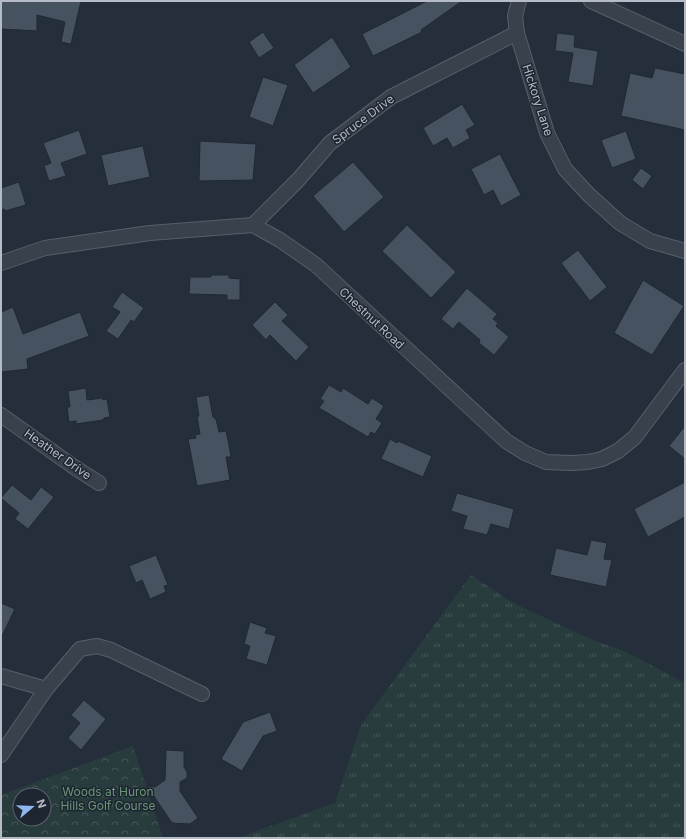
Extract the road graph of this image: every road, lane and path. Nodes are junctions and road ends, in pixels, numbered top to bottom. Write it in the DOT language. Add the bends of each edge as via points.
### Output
graph roads {
  1 [pos="519,1"];
  2 [pos="591,1"];
  3 [pos="517,33"];
  4 [pos="685,44"];
  5 [pos="253,225"];
  6 [pos="685,251"];
  7 [pos="1,263"];
  8 [pos="685,370"];
  9 [pos="1,415"];
  10 [pos="99,483"];
  11 [pos="1,676"];
  12 [pos="46,689"];
  13 [pos="202,694"];
  14 [pos="1,755"];
  1 -- 3 [label="street, Hickory Lane" via="515,16"];
  2 -- 4 [label="street"];
  3 -- 5 [label="street, Spruce Drive" via="390,97 330,143 298,180"];
  3 -- 6 [label="street, Hickory Lane" via="547,133 565,169 620,223 650,241"];
  5 -- 7 [label="street" via="150,233 45,248"];
  5 -- 8 [label="street, Chestnut Road" via="316,265 506,442 546,462 588,462 618,451 635,437"];
  9 -- 10 [label="street, Heather Drive"];
  11 -- 12 [label="street"];
  12 -- 13 [label="street" via="80,649 97,646 111,650"];
  12 -- 14 [label="street"];
}
